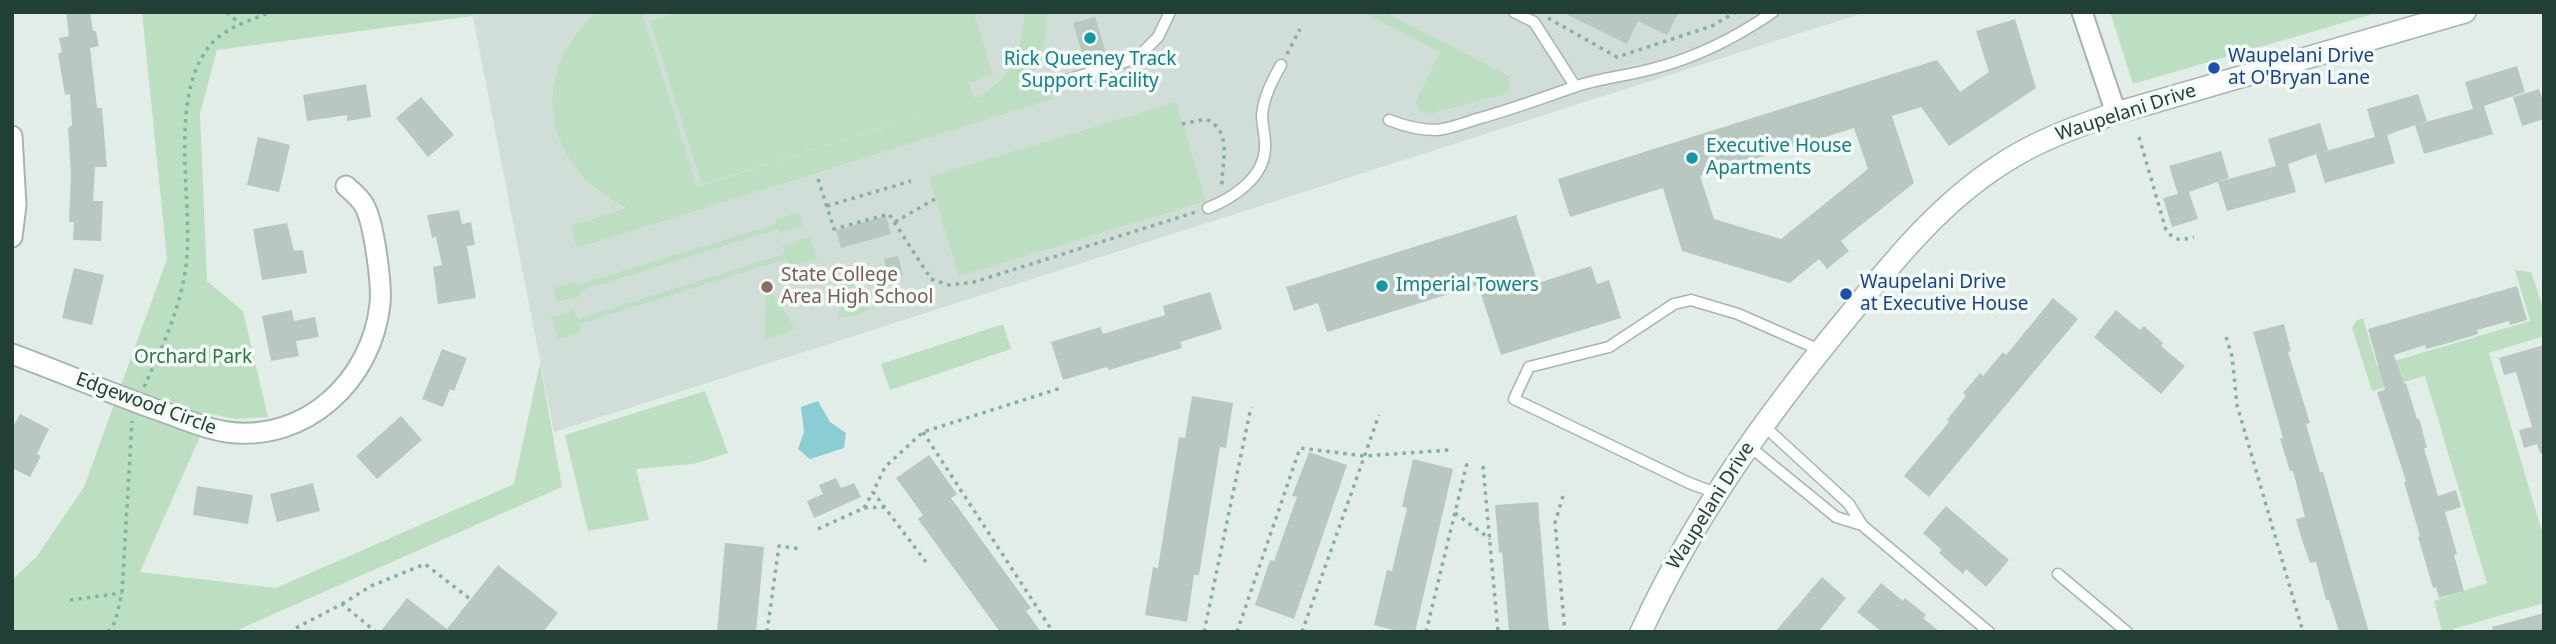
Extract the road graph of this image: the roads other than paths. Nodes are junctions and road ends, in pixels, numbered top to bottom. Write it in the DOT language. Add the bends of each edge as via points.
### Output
graph roads {
  1 [pos="1170,12"];
  2 [pos="1514,12"];
  3 [pos="1773,12"];
  4 [pos="2082,12"];
  5 [pos="2465,12"];
  6 [pos="1284,60"];
  7 [pos="1048,86"];
  8 [pos="1576,86"];
  9 [pos="2116,113"];
  10 [pos="1389,120"];
  11 [pos="12,136"];
  12 [pos="346,186"];
  13 [pos="1208,208"];
  14 [pos="12,237"];
  15 [pos="1821,350"];
  16 [pos="12,354"];
  17 [pos="1762,424"];
  18 [pos="1748,445"];
  19 [pos="1716,493"];
  20 [pos="1862,525"];
  21 [pos="2058,575"];
  22 [pos="1641,632"];
  23 [pos="1989,632"];
  24 [pos="2127,632"];
  1 -- 7 [label="lane" via="1158,37 1137,58"];
  2 -- 8 [label="lane" via="1534,22"];
  3 -- 8 [label="lane" via="1688,57"];
  4 -- 9 [label="street"];
  5 -- 9 [label="street, Waupelani Drive"];
  6 -- 13 [label="lane" via="1264,102 1265,148 1259,169 1250,184"];
  8 -- 10 [label="lane" via="1436,130"];
  9 -- 15 [label="street, Waupelani Drive" via="2031,146 1970,187 1915,237"];
  11 -- 14 [label="street" via="16,205"];
  12 -- 16 [label="street, Edgewood Circle" via="365,206 371,223 381,295 378,323 369,351 349,384 305,418 263,431 227,432"];
  15 -- 17 [label="street, Waupelani Drive"];
  15 -- 19 [label="lane" via="1691,300 1674,304 1609,347 1529,367 1514,399"];
  17 -- 18 [label="street, Waupelani Drive"];
  17 -- 20 [label="lane" via="1849,503"];
  18 -- 19 [label="street, Waupelani Drive"];
  18 -- 20 [label="lane" via="1836,517"];
  19 -- 22 [label="street, Waupelani Drive" via="1671,569"];
  20 -- 23 [label="lane"];
  21 -- 24 [label="lane"];
}
